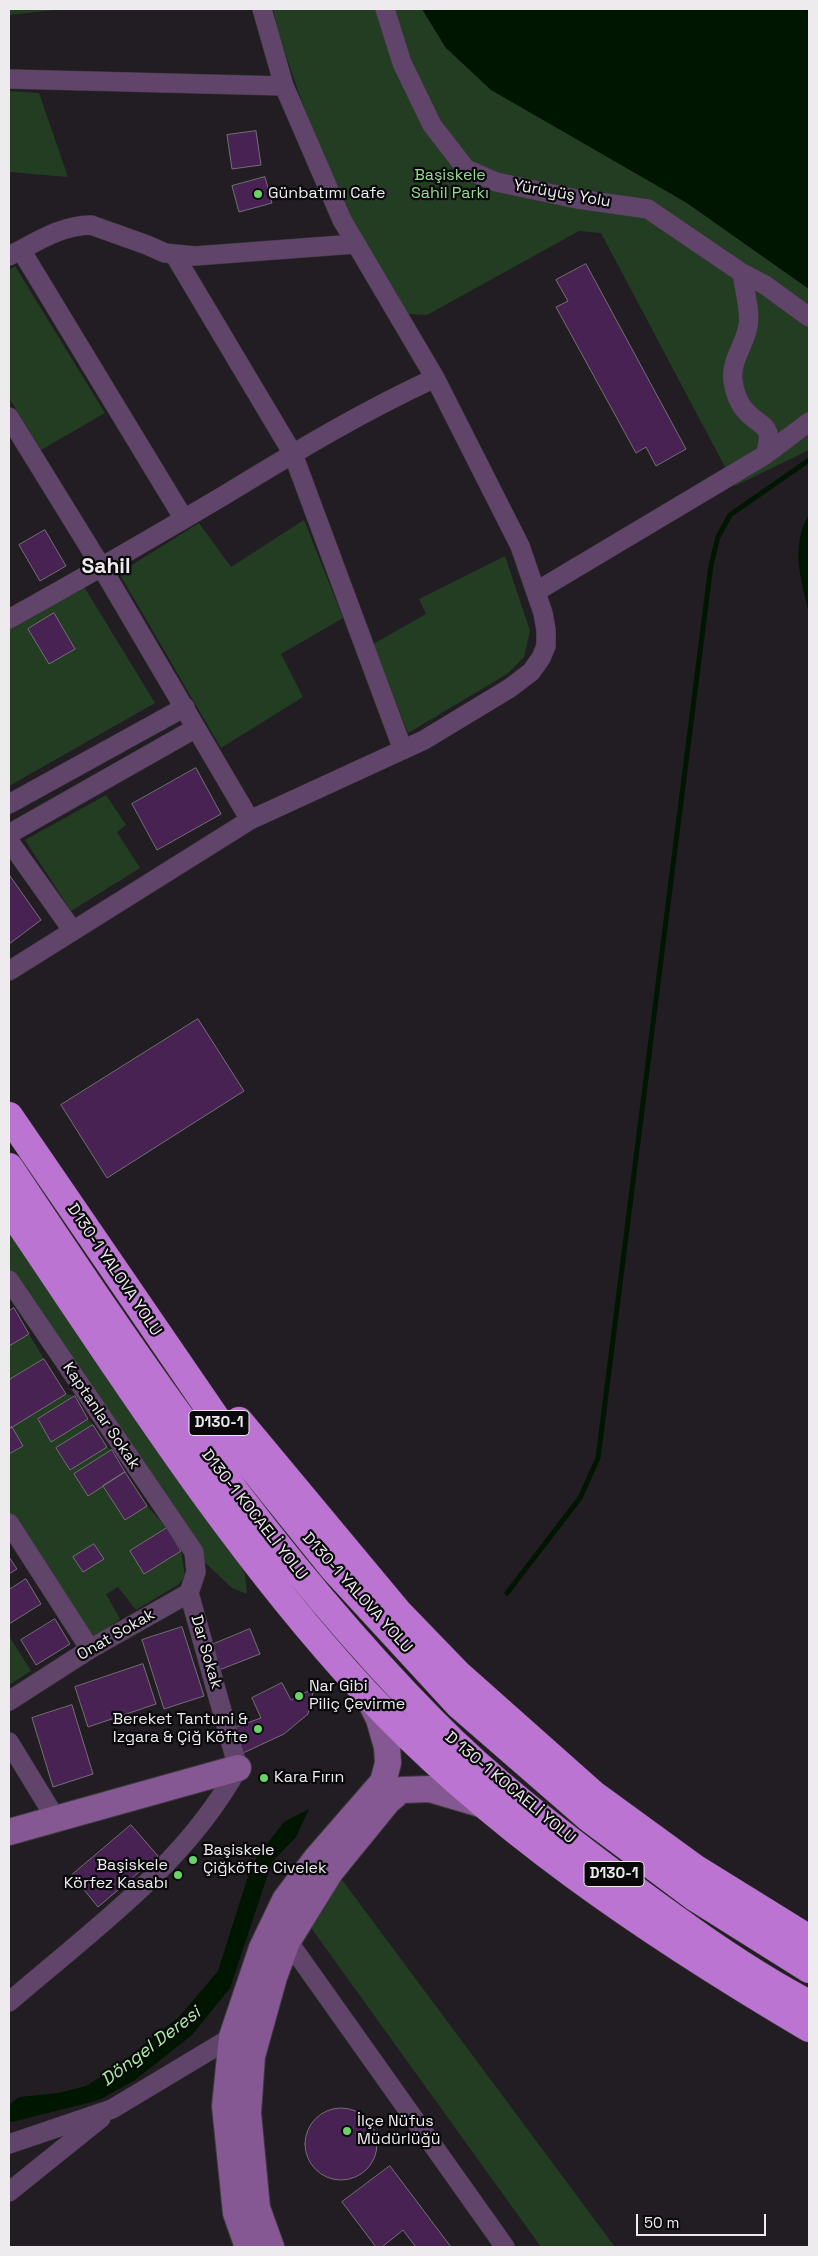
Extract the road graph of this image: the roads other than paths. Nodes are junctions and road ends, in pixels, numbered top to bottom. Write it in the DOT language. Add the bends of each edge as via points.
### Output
graph roads {
  1 [pos="262,9"];
  2 [pos="385,9"];
  3 [pos="9,79"];
  4 [pos="284,86"];
  5 [pos="354,244"];
  6 [pos="15,253"];
  7 [pos="175,256"];
  8 [pos="742,273"];
  9 [pos="809,317"];
  10 [pos="435,378"];
  11 [pos="10,420"];
  12 [pos="809,422"];
  13 [pos="293,454"];
  14 [pos="765,455"];
  15 [pos="184,518"];
  16 [pos="102,568"];
  17 [pos="537,591"];
  18 [pos="9,619"];
  19 [pos="185,707"];
  20 [pos="196,728"];
  21 [pos="403,750"];
  22 [pos="9,804"];
  23 [pos="250,820"];
  24 [pos="9,834"];
  25 [pos="9,841"];
  26 [pos="74,931"];
  27 [pos="9,971"];
  28 [pos="9,1097"];
  29 [pos="9,1116"];
  30 [pos="9,1167"];
  31 [pos="9,1208"];
  32 [pos="9,1280"];
  33 [pos="120,1372"];
  34 [pos="182,1423"];
  35 [pos="9,1523"];
  36 [pos="189,1593"];
  37 [pos="90,1649"];
  38 [pos="365,1692"];
  39 [pos="9,1701"];
  40 [pos="434,1723"];
  41 [pos="9,1742"];
  42 [pos="238,1768"];
  43 [pos="487,1806"];
  44 [pos="56,1819"];
  45 [pos="9,1832"];
  46 [pos="281,1932"];
  47 [pos="809,1939"];
  48 [pos="764,1942"];
  49 [pos="809,1962"];
  50 [pos="750,1969"];
  51 [pos="809,1969"];
  52 [pos="9,2002"];
  53 [pos="809,2004"];
  54 [pos="809,2017"];
  55 [pos="809,2028"];
  56 [pos="243,2042"];
  57 [pos="112,2109"];
  58 [pos="9,2144"];
  59 [pos="9,2192"];
  60 [pos="251,2246"];
  61 [pos="505,2247"];
  1 -- 4 [label="street"];
  2 -- 8 [label="street, Yürüyüş Yolu" via="402,63 432,125 466,169 496,182 577,199 648,209"];
  3 -- 4 [label="street"];
  4 -- 5 [label="street"];
  5 -- 7 [label="street"];
  5 -- 10 [label="street"];
  6 -- 7 [label="street" via="66,228 91,225"];
  6 -- 15 [label="street"];
  7 -- 13 [label="street"];
  8 -- 9 [label="street, Yürüyüş Yolu" via="765,285"];
  8 -- 14 [label="street" via="749,325 734,362 732,379 744,409 767,429 769,439"];
  10 -- 13 [label="street" via="379,404"];
  10 -- 17 [label="street" via="520,546"];
  11 -- 16 [label="street"];
  12 -- 14 [label="street"];
  13 -- 15 [label="street"];
  13 -- 21 [label="street"];
  14 -- 17 [label="street"];
  15 -- 16 [label="street"];
  16 -- 18 [label="street"];
  16 -- 19 [label="street"];
  17 -- 21 [label="street" via="546,630 546,646 542,658 531,672 510,688"];
  19 -- 20 [label="street"];
  19 -- 22 [label="street"];
  20 -- 23 [label="street"];
  20 -- 24 [label="street"];
  21 -- 23 [label="street"];
  23 -- 26 [label="street"];
  25 -- 26 [label="street"];
  26 -- 27 [label="street"];
  28 -- 47 [label="highway" via="244,1428 398,1612 458,1674 593,1794 696,1868"];
  29 -- 48 [label="highway, D130-1 YALOVA YOLU / D130-1" via="235,1446 333,1568 459,1705 516,1755 589,1818 688,1893"];
  30 -- 34 [label="highway, D130-1 KOCAELİ YOLU / D130-1"];
  31 -- 33 [label="highway"];
  32 -- 36 [label="street, Kaptanlar Sokak" via="194,1552 196,1572"];
  33 -- 34 [label="highway"];
  33 -- 38 [label="highway" via="199,1486 296,1613"];
  34 -- 40 [label="highway, D130-1 KOCAELİ YOLU / D130-1" via="315,1594"];
  35 -- 37 [label="street"];
  36 -- 37 [label="street, Onat Sokak"];
  36 -- 42 [label="street, Dar Sokak"];
  37 -- 39 [label="street, Onat Sokak"];
  38 -- 43 [label="highway"];
  38 -- 46 [label="main road" via="379,1719 387,1747 388,1763 383,1782 285,1900"];
  40 -- 50 [label="highway, D 130-1 KOCAELİ YOLU / D130-1" via="555,1829 670,1915"];
  41 -- 44 [label="street"];
  42 -- 44 [label="main road"];
  42 -- 52 [label="street" via="222,1797 176,1855"];
  43 -- 46 [label="main road" via="430,1789 401,1790 388,1801"];
  43 -- 55 [label="highway" via="529,1842 605,1897"];
  44 -- 45 [label="main road"];
  46 -- 56 [label="main road" via="262,1948"];
  46 -- 61 [label="street"];
  48 -- 49 [label="highway"];
  48 -- 51 [label="highway, D130-1 YALOVA YOLU / D130-1"];
  50 -- 53 [label="highway, D 130-1 KOCAELİ YOLU / D130-1"];
  50 -- 54 [label="highway"];
  56 -- 57 [label="street"];
  56 -- 60 [label="main road" via="225,2106 236,2213"];
  57 -- 58 [label="street"];
  57 -- 59 [label="street"];
}
